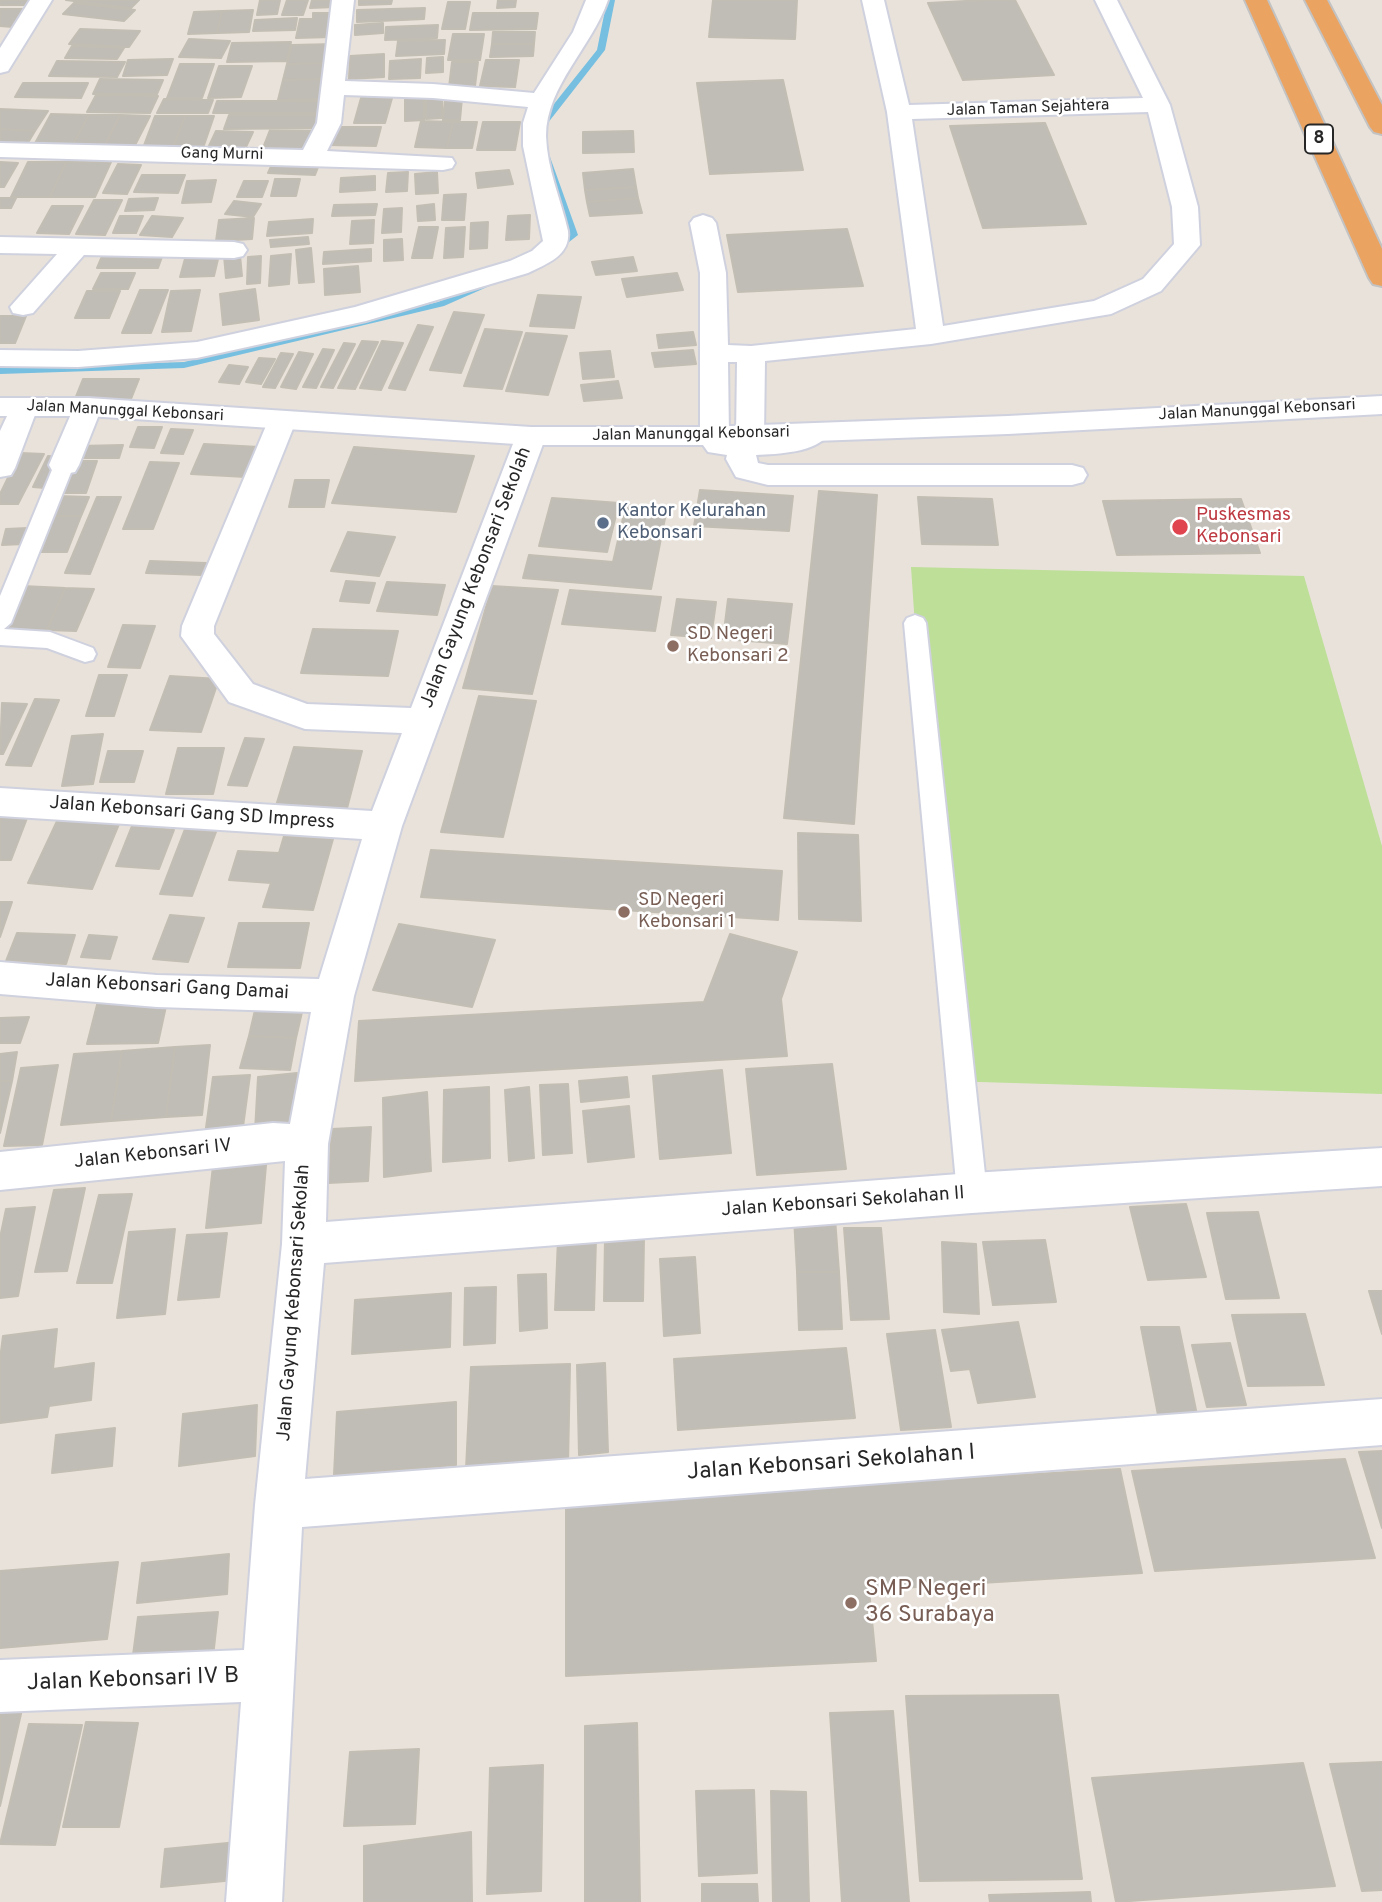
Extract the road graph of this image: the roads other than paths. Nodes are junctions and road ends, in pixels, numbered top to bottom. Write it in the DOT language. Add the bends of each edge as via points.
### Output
graph roads {
  1 [pos="41,0"];
  2 [pos="342,0"];
  3 [pos="597,0"];
  4 [pos="873,0"];
  5 [pos="1106,0"];
  6 [pos="1256,0"];
  7 [pos="1316,0"];
  8 [pos="0,66"];
  9 [pos="332,88"];
  10 [pos="543,102"];
  11 [pos="1158,106"];
  12 [pos="899,113"];
  13 [pos="1382,127"];
  14 [pos="0,150"];
  15 [pos="311,158"];
  16 [pos="443,163"];
  17 [pos="703,223"];
  18 [pos="0,245"];
  19 [pos="77,247"];
  20 [pos="234,250"];
  21 [pos="1382,278"];
  22 [pos="23,307"];
  23 [pos="931,336"];
  24 [pos="715,353"];
  25 [pos="751,354"];
  26 [pos="0,358"];
  27 [pos="1382,405"];
  28 [pos="12,407"];
  29 [pos="88,407"];
  30 [pos="282,421"];
  31 [pos="710,435"];
  32 [pos="531,436"];
  33 [pos="746,441"];
  34 [pos="64,465"];
  35 [pos="0,468"];
  36 [pos="1072,475"];
  37 [pos="0,623"];
  38 [pos="915,623"];
  39 [pos="0,636"];
  40 [pos="85,654"];
  41 [pos="423,720"];
  42 [pos="0,802"];
  43 [pos="384,826"];
  44 [pos="0,978"];
  45 [pos="334,996"];
  46 [pos="307,1144"];
  47 [pos="1382,1167"];
  48 [pos="0,1171"];
  49 [pos="972,1193"];
  50 [pos="304,1244"];
  51 [pos="1382,1422"];
  52 [pos="279,1505"];
  53 [pos="267,1675"];
  54 [pos="0,1686"];
  55 [pos="254,1902"];
  1 -- 8 [label="street"];
  2 -- 9 [label="street"];
  3 -- 10 [label="street" via="593,20"];
  4 -- 12 [label="street"];
  5 -- 11 [label="street"];
  6 -- 21 [label="highway, 8"];
  7 -- 13 [label="highway"];
  9 -- 10 [label="street" via="433,91"];
  9 -- 15 [label="street" via="329,123"];
  10 -- 26 [label="street" via="535,120 534,139 557,230 556,243 541,257 356,314 197,350 78,359"];
  11 -- 12 [label="street, Jalan Taman Sejahtera"];
  11 -- 23 [label="street" via="1185,207 1187,245 1152,285 1101,308"];
  12 -- 23 [label="street"];
  14 -- 15 [label="street, Gang Murni"];
  15 -- 16 [label="street, Gang Murni"];
  17 -- 24 [label="street" via="713,273"];
  18 -- 19 [label="street"];
  19 -- 20 [label="street"];
  19 -- 22 [label="street"];
  23 -- 25 [label="street"];
  24 -- 25 [label="street"];
  24 -- 31 [label="street"];
  25 -- 33 [label="street"];
  27 -- 33 [label="street, Jalan Manunggal Kebonsari" via="815,433 790,441"];
  28 -- 29 [label="street, Jalan Manunggal Kebonsari"];
  28 -- 35 [label="street"];
  29 -- 30 [label="street, Jalan Manunggal Kebonsari"];
  29 -- 34 [label="street"];
  30 -- 32 [label="street, Jalan Manunggal Kebonsari"];
  30 -- 41 [label="street, Jalan Gayung Kebonsari Sekolah" via="197,636 240,693 305,716"];
  31 -- 32 [label="street, Jalan Manunggal Kebonsari"];
  31 -- 33 [label="street" via="704,440 712,445"];
  32 -- 41 [label="street, Jalan Gayung Kebonsari Sekolah"];
  33 -- 36 [label="street" via="741,458 747,470 768,475"];
  34 -- 37 [label="lane"];
  38 -- 49 [label="lane"];
  39 -- 40 [label="lane" via="50,640"];
  41 -- 43 [label="street, Jalan Gayung Kebonsari Sekolah"];
  42 -- 43 [label="street, Jalan Kebonsari Gang SD Impress"];
  43 -- 45 [label="street, Jalan Gayung Kebonsari Sekolah"];
  44 -- 45 [label="street, Jalan Kebonsari Gang Damai" via="158,991"];
  45 -- 46 [label="street, Jalan Gayung Kebonsari Sekolah"];
  46 -- 48 [label="street, Jalan Kebonsari IV" via="273,1142"];
  46 -- 50 [label="street, Jalan Gayung Kebonsari Sekolah"];
  47 -- 49 [label="street, Jalan Kebonsari Sekolahan II"];
  49 -- 50 [label="street, Jalan Kebonsari Sekolahan II"];
  50 -- 52 [label="street, Jalan Gayung Kebonsari Sekolah"];
  51 -- 52 [label="street, Jalan Kebonsari Sekolahan I"];
  52 -- 53 [label="street, Jalan Gayung Kebonsari Sekolah"];
  53 -- 54 [label="street, Jalan Kebonsari IV B"];
  53 -- 55 [label="street, Jalan Gayung Kebonsari Sekolah"];
}
